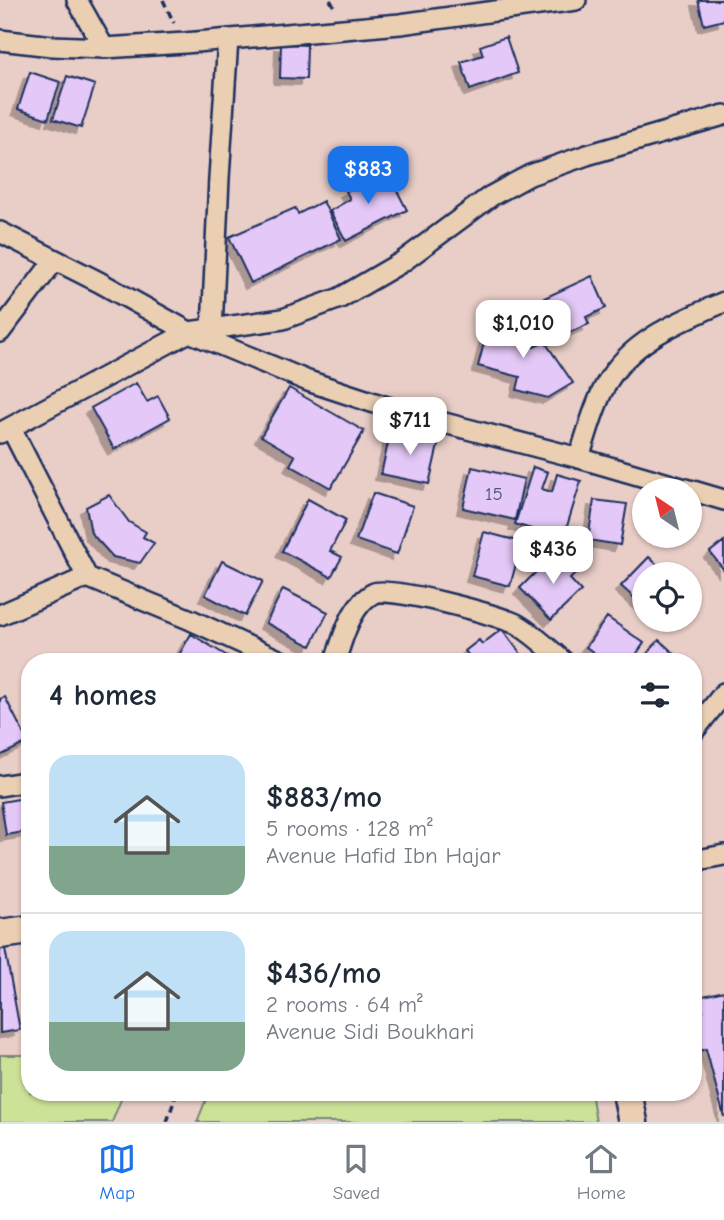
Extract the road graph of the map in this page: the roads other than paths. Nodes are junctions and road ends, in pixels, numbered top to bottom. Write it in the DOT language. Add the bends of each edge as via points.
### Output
graph roads {
  1 [pos="77,0"];
  2 [pos="576,0"];
  3 [pos="228,39"];
  4 [pos="0,40"];
  5 [pos="104,48"];
  6 [pos="724,115"];
  7 [pos="0,232"];
  8 [pos="54,261"];
  9 [pos="724,302"];
  10 [pos="212,329"];
  11 [pos="0,332"];
  12 [pos="189,332"];
  13 [pos="6,430"];
  14 [pos="579,458"];
  15 [pos="648,478"];
  16 [pos="702,494"];
  17 [pos="724,500"];
  18 [pos="87,577"];
  19 [pos="0,615"];
  20 [pos="263,653"];
  21 [pos="339,653"];
  22 [pos="553,653"];
  23 [pos="724,694"];
  24 [pos="702,721"];
  25 [pos="21,782"];
  26 [pos="0,786"];
  27 [pos="724,855"];
  28 [pos="702,859"];
  29 [pos="21,930"];
  30 [pos="0,934"];
  31 [pos="629,1101"];
  32 [pos="633,1122"];
  1 -- 5 [label="street"];
  2 -- 3 [label="street" via="400,24"];
  3 -- 5 [label="street"];
  3 -- 10 [label="street"];
  4 -- 5 [label="street"];
  6 -- 10 [label="street" via="530,175 482,202 383,274 322,306 283,319"];
  7 -- 8 [label="street"];
  8 -- 11 [label="street"];
  8 -- 12 [label="street"];
  9 -- 14 [label="street" via="655,335 620,366 601,394"];
  10 -- 12 [label="street"];
  12 -- 13 [label="street"];
  12 -- 14 [label="street" via="376,404"];
  13 -- 18 [label="street"];
  14 -- 15 [label="street"];
  16 -- 17 [label="street"];
  18 -- 19 [label="street"];
  18 -- 20 [label="street"];
  21 -- 22 [label="street" via="356,611 369,596 384,590 510,621"];
  23 -- 24 [label="street"];
  25 -- 26 [label="street"];
  27 -- 28 [label="street"];
  29 -- 30 [label="street"];
  31 -- 32 [label="street"];
}
